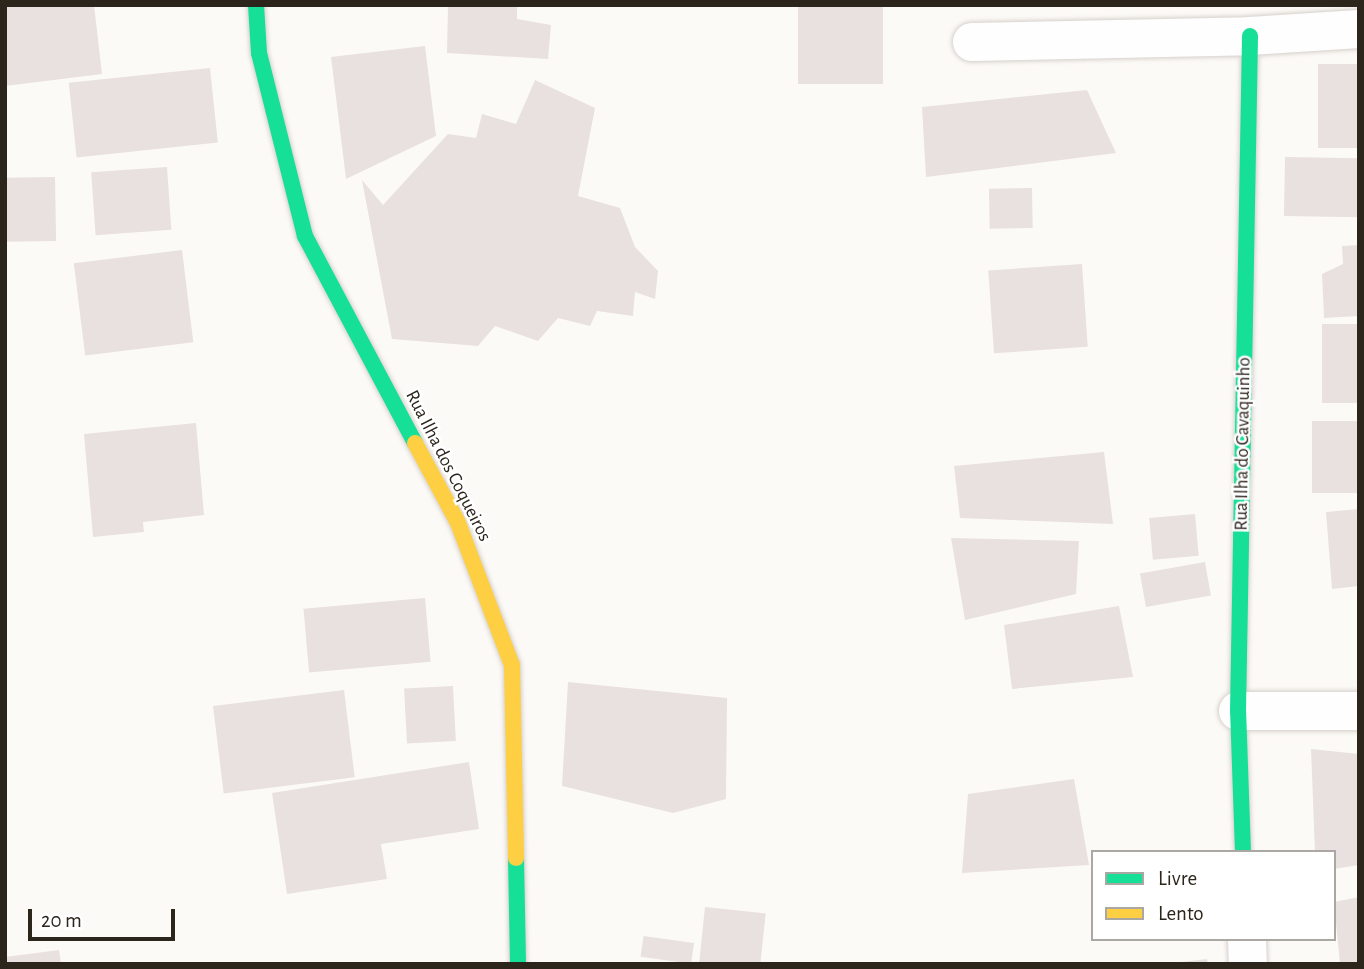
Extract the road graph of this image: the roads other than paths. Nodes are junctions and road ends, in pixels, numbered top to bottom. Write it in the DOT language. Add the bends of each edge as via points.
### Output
graph roads {
  1 [pos="257,5"];
  2 [pos="1359,29"];
  3 [pos="1250,36"];
  4 [pos="972,43"];
  5 [pos="1238,711"];
  6 [pos="1359,711"];
  7 [pos="1243,850"];
  8 [pos="1247,941"];
  9 [pos="518,964"];
  10 [pos="1248,964"];
  1 -- 9 [label="street, Rua Ilha dos Coqueiros" via="259,53 305,236 458,523 512,665"];
  2 -- 3 [label="street"];
  3 -- 4 [label="street"];
  3 -- 5 [label="street, Rua Ilha do Cavaquinho"];
  5 -- 6 [label="street"];
  5 -- 7 [label="street, Rua Ilha do Cavaquinho"];
  8 -- 10 [label="street"];
}
